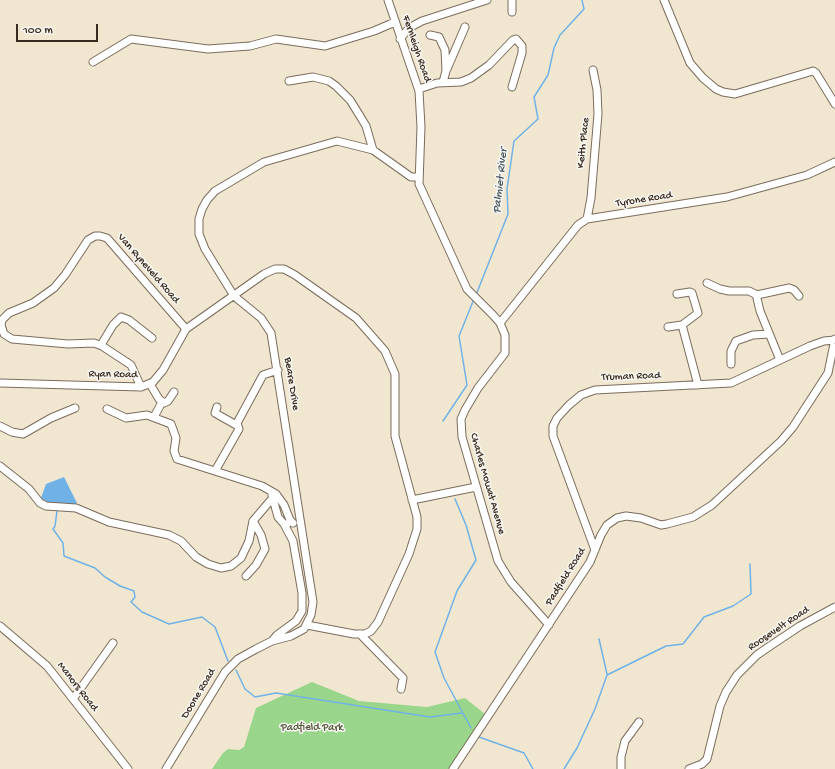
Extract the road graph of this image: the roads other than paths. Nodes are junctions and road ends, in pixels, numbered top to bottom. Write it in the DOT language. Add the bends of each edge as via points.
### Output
graph roads {
  1 [pos="388,0"];
  2 [pos="488,0"];
  3 [pos="512,0"];
  4 [pos="664,0"];
  5 [pos="512,12"];
  6 [pos="396,22"];
  7 [pos="466,27"];
  8 [pos="430,35"];
  9 [pos="400,38"];
  10 [pos="93,62"];
  11 [pos="593,70"];
  12 [pos="446,71"];
  13 [pos="290,81"];
  14 [pos="443,82"];
  15 [pos="512,87"];
  16 [pos="419,88"];
  17 [pos="835,104"];
  18 [pos="373,150"];
  19 [pos="835,162"];
  20 [pos="419,177"];
  21 [pos="587,219"];
  22 [pos="707,283"];
  23 [pos="678,294"];
  24 [pos="756,294"];
  25 [pos="234,296"];
  26 [pos="799,296"];
  27 [pos="500,323"];
  28 [pos="682,325"];
  29 [pos="668,327"];
  30 [pos="186,330"];
  31 [pos="769,334"];
  32 [pos="152,338"];
  33 [pos="835,339"];
  34 [pos="101,345"];
  35 [pos="780,360"];
  36 [pos="730,364"];
  37 [pos="832,367"];
  38 [pos="278,370"];
  39 [pos="0,383"];
  40 [pos="150,384"];
  41 [pos="698,385"];
  42 [pos="141,387"];
  43 [pos="174,392"];
  44 [pos="162,402"];
  45 [pos="217,407"];
  46 [pos="75,408"];
  47 [pos="107,409"];
  48 [pos="154,417"];
  49 [pos="236,425"];
  50 [pos="0,426"];
  51 [pos="0,466"];
  52 [pos="215,471"];
  53 [pos="476,487"];
  54 [pos="273,495"];
  55 [pos="412,500"];
  56 [pos="301,521"];
  57 [pos="253,522"];
  58 [pos="293,523"];
  59 [pos="284,524"];
  60 [pos="595,550"];
  61 [pos="246,576"];
  62 [pos="835,607"];
  63 [pos="307,625"];
  64 [pos="549,625"];
  65 [pos="0,626"];
  66 [pos="360,634"];
  67 [pos="272,641"];
  68 [pos="113,643"];
  69 [pos="401,688"];
  70 [pos="73,699"];
  71 [pos="639,722"];
  72 [pos="128,769"];
  73 [pos="166,769"];
  74 [pos="453,769"];
  75 [pos="621,769"];
  76 [pos="689,769"];
  1 -- 6 [label="street, Fernleigh Road"];
  2 -- 9 [label="street" via="414,25"];
  3 -- 5 [label="street"];
  4 -- 17 [label="street" via="690,63 716,89 735,94 813,71"];
  6 -- 9 [label="street, Fernleigh Road"];
  6 -- 10 [label="street" via="325,46 276,39 250,46 208,49 131,39"];
  7 -- 12 [label="street"];
  8 -- 12 [label="street" via="439,37 443,43"];
  9 -- 16 [label="street, Fernleigh Road"];
  11 -- 21 [label="street, Keith Place" via="598,114"];
  12 -- 14 [label="street"];
  13 -- 18 [label="street" via="314,77 336,86 350,100 366,126"];
  14 -- 15 [label="street" via="461,82 471,78 490,65 510,42 516,39 522,46 522,54"];
  14 -- 16 [label="street"];
  16 -- 20 [label="street, Fernleigh Road"];
  18 -- 20 [label="street" via="411,177"];
  18 -- 25 [label="street" via="341,141 330,142 264,162 212,194 201,214 200,240"];
  19 -- 21 [label="street, Tyrone Road" via="807,175 727,198"];
  20 -- 27 [label="street, Charles Mowat Avenue" via="419,184 467,289"];
  21 -- 27 [label="street" via="578,226"];
  22 -- 24 [label="street" via="724,290 749,291"];
  23 -- 28 [label="street" via="692,293 698,311 696,316"];
  24 -- 26 [label="street" via="789,288"];
  24 -- 31 [label="street"];
  25 -- 30 [label="street, Ryan Road"];
  25 -- 38 [label="street, Beare Drive" via="267,324"];
  25 -- 55 [label="street" via="268,271 284,269 345,310 369,331 385,352 395,374 395,436"];
  27 -- 53 [label="street, Charles Mowat Avenue" via="505,335 505,353 469,401 461,419 462,437"];
  28 -- 29 [label="street"];
  28 -- 41 [label="street"];
  30 -- 34 [label="street, Van Ryneveld Road" via="107,238 98,236 88,240 54,288 33,303 9,312 1,325 4,334 12,339"];
  30 -- 40 [label="street, Ryan Road" via="163,370"];
  31 -- 35 [label="street"];
  31 -- 36 [label="street" via="754,335 736,341 732,347"];
  32 -- 34 [label="street" via="129,320 121,317"];
  33 -- 35 [label="street, Truman Road" via="810,346"];
  33 -- 37 [label="street, Padfield Road"];
  34 -- 42 [label="street" via="131,365"];
  35 -- 41 [label="street, Truman Road" via="731,383"];
  37 -- 60 [label="street, Padfield Road" via="787,434 712,505 693,517 661,525 630,516 617,518 603,532"];
  38 -- 49 [label="street" via="263,375"];
  38 -- 56 [label="street, Beare Drive"];
  39 -- 42 [label="street, Ryan Road"];
  40 -- 42 [label="street, Ryan Road"];
  40 -- 44 [label="street"];
  41 -- 60 [label="street, Truman Road" via="595,390 581,395 557,418 553,426 553,436"];
  43 -- 44 [label="street" via="168,401"];
  44 -- 48 [label="street"];
  45 -- 49 [label="street" via="216,414"];
  46 -- 50 [label="street" via="23,434"];
  47 -- 48 [label="street" via="126,418 144,414"];
  48 -- 52 [label="street" via="171,424 177,441 175,454 178,459"];
  49 -- 52 [label="street" via="238,431"];
  51 -- 57 [label="street" via="46,506 76,508 109,522 169,534 181,541 196,557 216,567 230,566 241,558 249,541"];
  52 -- 54 [label="street" via="252,482"];
  53 -- 55 [label="street"];
  53 -- 64 [label="street, Charles Mowat Avenue" via="503,571"];
  54 -- 57 [label="street"];
  54 -- 58 [label="street" via="284,505"];
  54 -- 59 [label="street" via="278,517"];
  55 -- 66 [label="street" via="418,524 409,554 378,622 371,631"];
  56 -- 58 [label="street"];
  56 -- 63 [label="street, Beare Drive" via="312,594 312,610"];
  57 -- 61 [label="street" via="262,535 265,549"];
  58 -- 59 [label="street"];
  59 -- 67 [label="street" via="293,541 302,593 302,611 296,621"];
  60 -- 64 [label="street, Padfield Road" via="590,562"];
  62 -- 76 [label="street, Roosevelt Road" via="806,622 770,646 736,675 720,706 709,754 705,762"];
  63 -- 66 [label="street"];
  63 -- 67 [label="street, Doone Road" via="300,632"];
  64 -- 74 [label="street, Padfield Road"];
  65 -- 70 [label="street, Manors Road" via="44,663"];
  66 -- 69 [label="street" via="403,678"];
  67 -- 73 [label="street, Doone Road" via="238,659 225,672"];
  68 -- 70 [label="street"];
  70 -- 72 [label="street, Manors Road"];
  71 -- 75 [label="street" via="625,741"];
}
